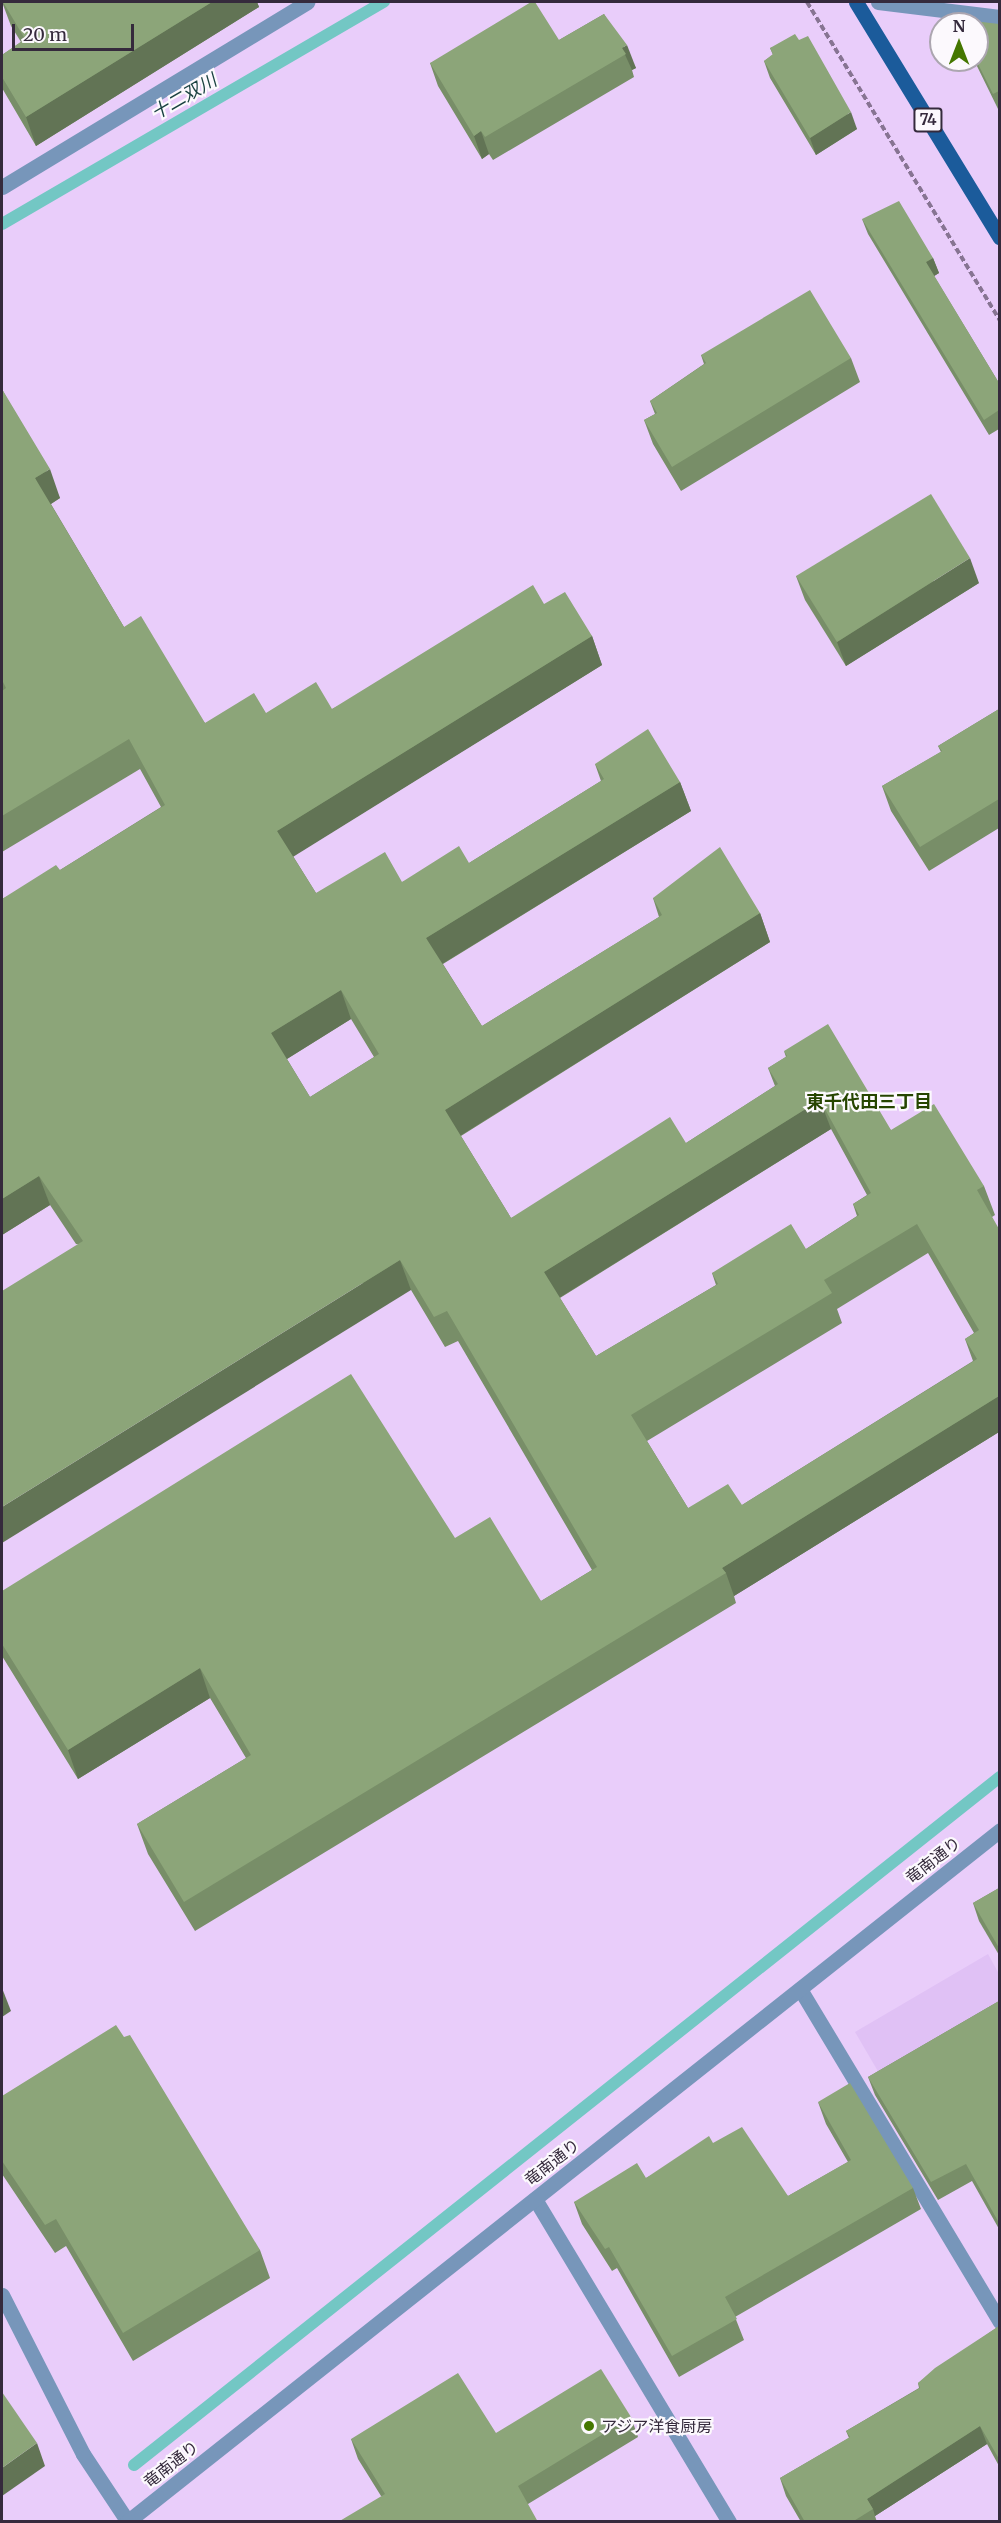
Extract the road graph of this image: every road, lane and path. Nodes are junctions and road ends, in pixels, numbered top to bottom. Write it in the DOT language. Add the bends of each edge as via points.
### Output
graph roads {
  1 [pos="307,2"];
  2 [pos="807,2"];
  3 [pos="856,2"];
  4 [pos="878,2"];
  5 [pos="999,17"];
  6 [pos="2,187"];
  7 [pos="999,238"];
  8 [pos="999,321"];
  9 [pos="999,1830"];
  10 [pos="800,1989"];
  11 [pos="535,2199"];
  12 [pos="2,2295"];
  13 [pos="5,2313"];
  14 [pos="999,2322"];
  15 [pos="128,2521"];
  16 [pos="729,2522"];
  1 -- 6 [label="street"];
  2 -- 8 [label="path"];
  3 -- 7 [label="main road, 74"];
  4 -- 5 [label="street"];
  9 -- 10 [label="street, 竜南通り"];
  10 -- 11 [label="street, 竜南通り"];
  10 -- 14 [label="street"];
  11 -- 15 [label="street, 竜南通り"];
  11 -- 16 [label="street"];
  12 -- 13 [label="street"];
  13 -- 15 [label="street" via="83,2454"];
}
